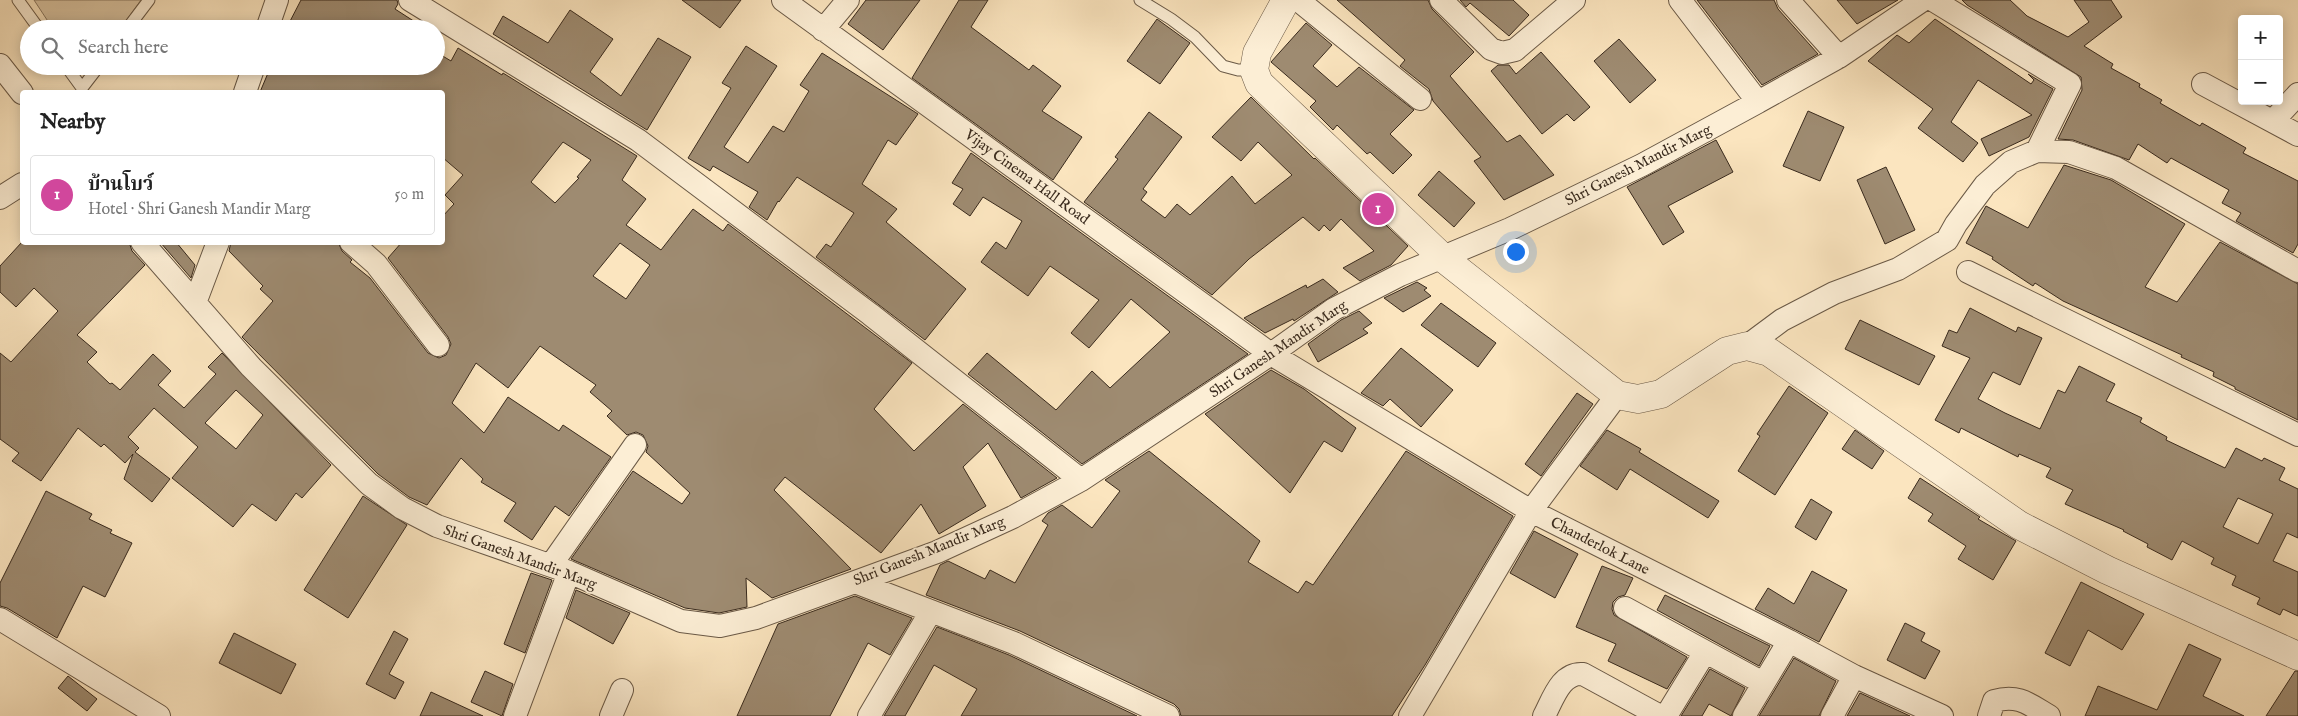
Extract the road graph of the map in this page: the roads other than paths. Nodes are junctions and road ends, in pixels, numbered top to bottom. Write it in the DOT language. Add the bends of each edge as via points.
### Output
graph roads {
  1 [pos="18,0"];
  2 [pos="149,0"];
  3 [pos="277,0"];
  4 [pos="782,0"];
  5 [pos="848,0"];
  6 [pos="1140,0"];
  7 [pos="1286,0"];
  8 [pos="1298,0"];
  9 [pos="1441,0"];
  10 [pos="1574,0"];
  11 [pos="1680,0"];
  12 [pos="1788,0"];
  13 [pos="1923,0"];
  14 [pos="1933,0"];
  15 [pos="422,3"];
  16 [pos="32,20"];
  17 [pos="134,20"];
  18 [pos="270,20"];
  19 [pos="823,30"];
  20 [pos="1839,57"];
  21 [pos="0,65"];
  22 [pos="1254,70"];
  23 [pos="72,75"];
  24 [pos="93,75"];
  25 [pos="251,75"];
  26 [pos="2203,84"];
  27 [pos="20,90"];
  28 [pos="82,90"];
  29 [pos="246,90"];
  30 [pos="2298,94"];
  31 [pos="1420,99"];
  32 [pos="1758,102"];
  33 [pos="2273,121"];
  34 [pos="2298,135"];
  35 [pos="2037,151"];
  36 [pos="20,185"];
  37 [pos="0,198"];
  38 [pos="145,245"];
  39 [pos="217,245"];
  40 [pos="354,245"];
  41 [pos="1443,258"];
  42 [pos="2298,271"];
  43 [pos="1968,272"];
  44 [pos="195,303"];
  45 [pos="438,345"];
  46 [pos="1747,346"];
  47 [pos="1271,354"];
  48 [pos="1617,395"];
  49 [pos="2298,435"];
  50 [pos="635,446"];
  51 [pos="1081,480"];
  52 [pos="1531,511"];
  53 [pos="560,568"];
  54 [pos="855,582"];
  55 [pos="1625,608"];
  56 [pos="931,611"];
  57 [pos="0,619"];
  58 [pos="1789,641"];
  59 [pos="1705,652"];
  60 [pos="2298,656"];
  61 [pos="1854,676"];
  62 [pos="1763,683"];
  63 [pos="622,690"];
  64 [pos="159,716"];
  65 [pos="515,716"];
  66 [pos="611,716"];
  67 [pos="869,716"];
  68 [pos="1168,716"];
  69 [pos="1410,716"];
  70 [pos="1544,716"];
  71 [pos="1660,716"];
  72 [pos="1666,716"];
  73 [pos="1744,716"];
  74 [pos="1832,716"];
  75 [pos="1942,716"];
  76 [pos="1989,716"];
  77 [pos="2049,716"];
  1 -- 16 [label="lane"];
  2 -- 17 [label="lane"];
  3 -- 18 [label="street"];
  4 -- 19 [label="street, Vijay Cinema Hall Road"];
  5 -- 19 [label="street"];
  6 -- 22 [label="lane" via="1194,37 1223,66"];
  7 -- 22 [label="street" via="1256,53"];
  8 -- 31 [label="street"];
  9 -- 10 [label="street" via="1491,49 1502,53 1515,50"];
  11 -- 32 [label="street"];
  12 -- 20 [label="street"];
  13 -- 20 [label="street"];
  14 -- 35 [label="street" via="2070,84"];
  15 -- 51 [label="street" via="638,140 870,314"];
  19 -- 47 [label="street, Vijay Cinema Hall Road"];
  20 -- 32 [label="street, Shri Ganesh Mandir Marg"];
  21 -- 27 [label="street"];
  22 -- 41 [label="street" via="1259,83"];
  23 -- 28 [label="lane"];
  24 -- 28 [label="lane"];
  25 -- 29 [label="street"];
  26 -- 33 [label="street"];
  30 -- 33 [label="street"];
  32 -- 41 [label="street, Shri Ganesh Mandir Marg" via="1642,165"];
  33 -- 34 [label="street"];
  35 -- 42 [label="street" via="2069,152 2116,168"];
  35 -- 46 [label="street" via="2010,162 1985,185 1947,240 1898,269 1834,293 1782,320"];
  36 -- 37 [label="street"];
  38 -- 44 [label="street, Shri Ganesh Mandir Marg"];
  39 -- 44 [label="street"];
  40 -- 45 [label="street" via="376,264"];
  41 -- 47 [label="street, Shri Ganesh Mandir Marg" via="1400,275 1334,309"];
  41 -- 48 [label="street"];
  43 -- 49 [label="street"];
  44 -- 53 [label="street, Shri Ganesh Mandir Marg" via="251,367 362,477 402,508 437,526"];
  46 -- 48 [label="street" via="1726,351 1661,394 1638,399"];
  46 -- 60 [label="street" via="1769,352 2019,525 2107,570"];
  47 -- 51 [label="street, Shri Ganesh Mandir Marg"];
  47 -- 52 [label="street, Chanderlok Lane"];
  48 -- 52 [label="street"];
  50 -- 53 [label="street"];
  51 -- 54 [label="street, Shri Ganesh Mandir Marg" via="937,552"];
  52 -- 58 [label="street, Chanderlok Lane"];
  52 -- 69 [label="street"];
  53 -- 54 [label="street, Shri Ganesh Mandir Marg" via="681,621 720,626 756,618"];
  53 -- 65 [label="street"];
  54 -- 56 [label="street"];
  55 -- 59 [label="street"];
  56 -- 67 [label="street"];
  56 -- 68 [label="street" via="1014,643"];
  57 -- 64 [label="street"];
  58 -- 61 [label="street, Chanderlok Lane"];
  58 -- 62 [label="street"];
  59 -- 62 [label="street"];
  59 -- 72 [label="street"];
  61 -- 74 [label="street"];
  61 -- 75 [label="street, Chanderlok Lane"];
  62 -- 73 [label="street"];
  63 -- 66 [label="street"];
  70 -- 71 [label="street" via="1566,678 1574,673 1583,674"];
  76 -- 77 [label="street" via="1994,701 2007,698 2020,700"];
}
